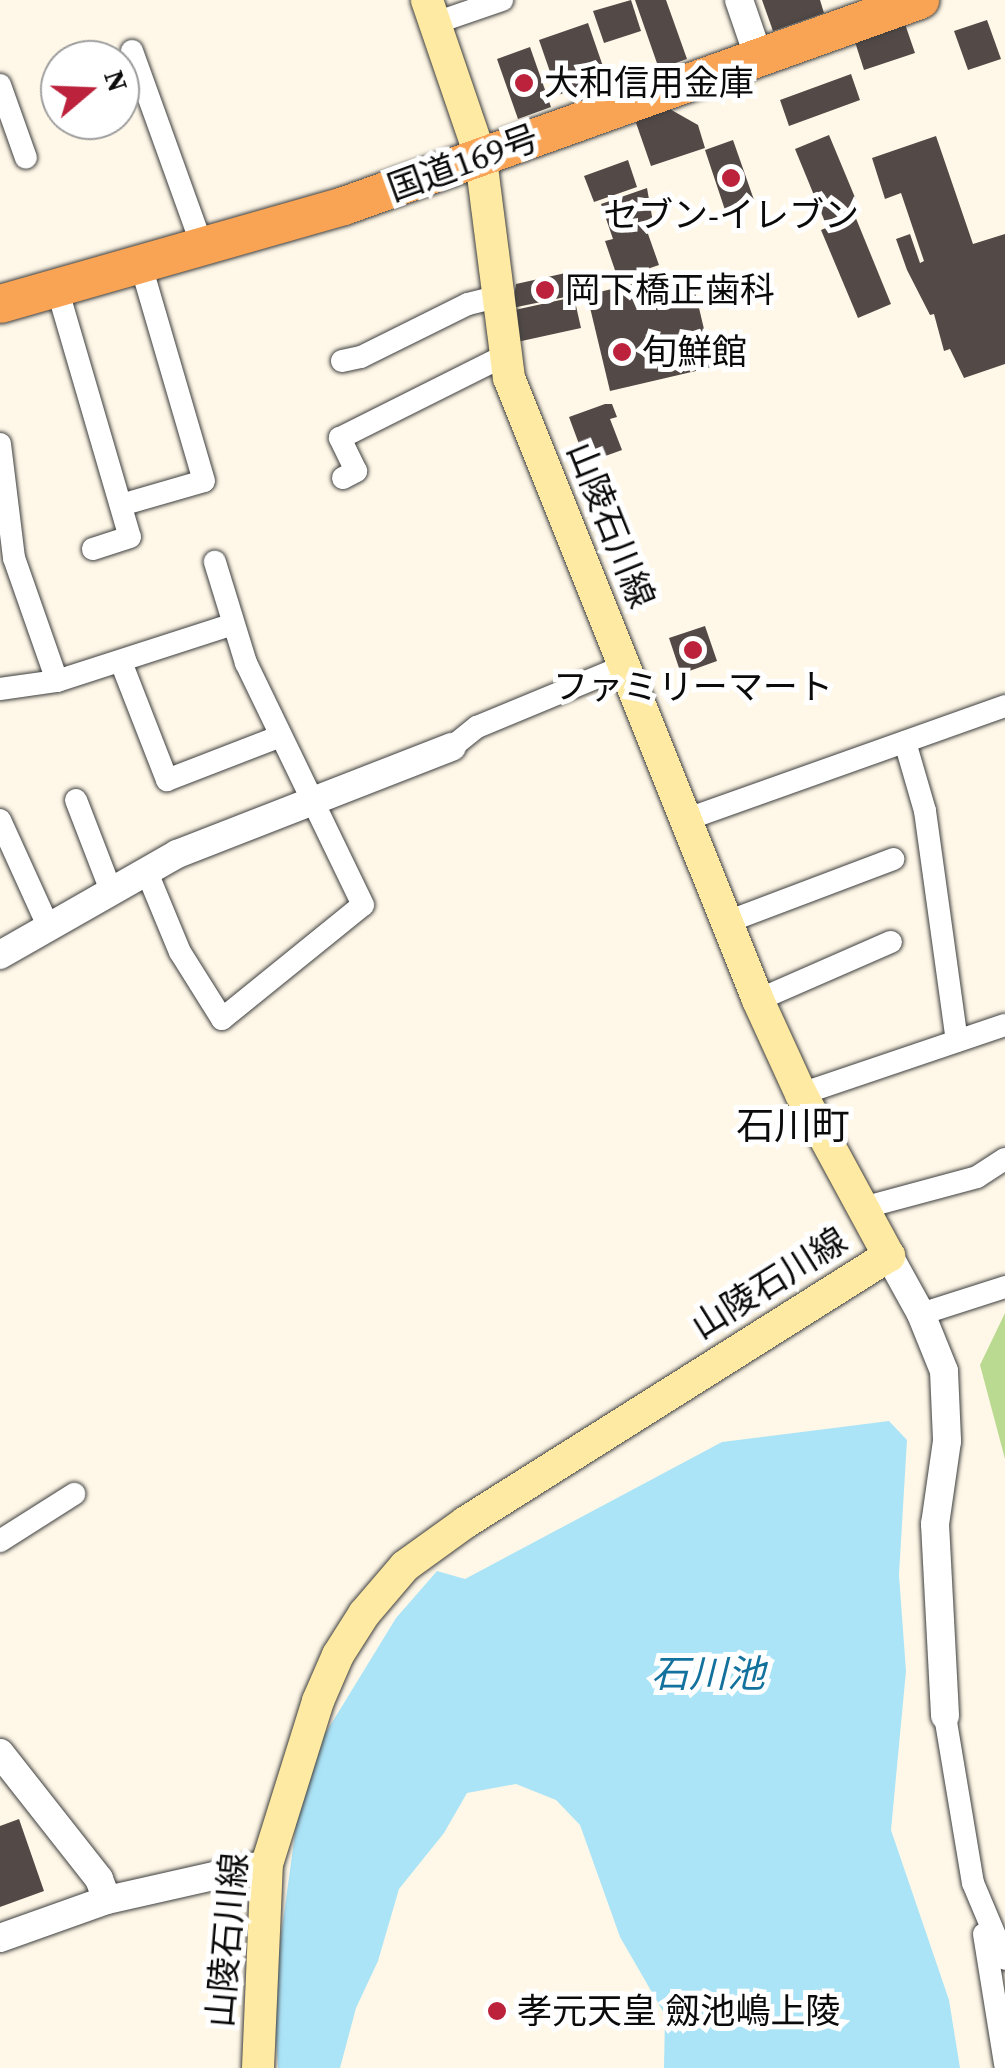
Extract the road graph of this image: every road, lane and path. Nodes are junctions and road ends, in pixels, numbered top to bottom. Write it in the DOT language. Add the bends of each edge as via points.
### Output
graph roads {
  1 [pos="502,0"];
  2 [pos="739,0"];
  3 [pos="920,0"];
  4 [pos="431,12"];
  5 [pos="759,58"];
  6 [pos="140,73"];
  7 [pos="0,85"];
  8 [pos="26,158"];
  9 [pos="482,158"];
  10 [pos="203,248"];
  11 [pos="141,266"];
  12 [pos="58,288"];
  13 [pos="496,297"];
  14 [pos="0,304"];
  15 [pos="506,355"];
  16 [pos="342,362"];
  17 [pos="0,444"];
  18 [pos="344,478"];
  19 [pos="121,505"];
  20 [pos="93,548"];
  21 [pos="215,562"];
  22 [pos="232,624"];
  23 [pos="120,662"];
  24 [pos="624,666"];
  25 [pos="57,682"];
  26 [pos="0,689"];
  27 [pos="1005,706"];
  28 [pos="282,736"];
  29 [pos="905,742"];
  30 [pos="452,746"];
  31 [pos="76,800"];
  32 [pos="311,802"];
  33 [pos="0,820"];
  34 [pos="685,820"];
  35 [pos="894,858"];
  36 [pos="146,870"];
  37 [pos="110,888"];
  38 [pos="727,922"];
  39 [pos="48,926"];
  40 [pos="891,942"];
  41 [pos="0,955"];
  42 [pos="758,1000"];
  43 [pos="1005,1024"];
  44 [pos="957,1041"];
  45 [pos="801,1094"];
  46 [pos="1005,1159"];
  47 [pos="866,1207"];
  48 [pos="889,1256"];
  49 [pos="1005,1288"];
  50 [pos="921,1314"];
  51 [pos="74,1494"];
  52 [pos="0,1541"];
  53 [pos="945,1716"];
  54 [pos="0,1753"];
  55 [pos="267,1864"];
  56 [pos="107,1900"];
  57 [pos="981,1912"];
  58 [pos="0,1938"];
  59 [pos="1005,1960"];
  60 [pos="1005,2064"];
  61 [pos="258,2068"];
  1 -- 4 [label="street"];
  2 -- 5 [label="street"];
  3 -- 5 [label="highway, 国道169号"];
  4 -- 9 [label="main road, 山陵石川線"];
  5 -- 9 [label="highway, 国道169号"];
  6 -- 10 [label="street"];
  7 -- 8 [label="street"];
  9 -- 10 [label="highway, 国道169号"];
  9 -- 13 [label="main road, 山陵石川線"];
  10 -- 11 [label="highway, 国道169号"];
  11 -- 12 [label="highway, 国道169号"];
  11 -- 19 [label="street" via="204,481"];
  12 -- 14 [label="highway, 国道169号"];
  12 -- 19 [label="street"];
  13 -- 15 [label="main road, 山陵石川線"];
  13 -- 16 [label="street"];
  15 -- 18 [label="street" via="340,438 356,471"];
  15 -- 24 [label="main road, 山陵石川線" via="509,378"];
  17 -- 25 [label="street" via="14,558"];
  19 -- 20 [label="street" via="130,537"];
  21 -- 22 [label="street"];
  22 -- 23 [label="street"];
  22 -- 28 [label="street"];
  23 -- 25 [label="street"];
  23 -- 28 [label="street" via="167,780"];
  24 -- 30 [label="street" via="478,727"];
  24 -- 34 [label="main road, 山陵石川線"];
  25 -- 26 [label="street"];
  27 -- 29 [label="street"];
  28 -- 32 [label="street"];
  29 -- 34 [label="street"];
  29 -- 44 [label="street" via="925,811"];
  30 -- 32 [label="street"];
  31 -- 37 [label="street"];
  32 -- 36 [label="street"];
  32 -- 36 [label="street" via="363,905 222,1018 180,952"];
  33 -- 39 [label="street"];
  34 -- 38 [label="main road, 山陵石川線"];
  35 -- 38 [label="street"];
  36 -- 37 [label="street"];
  37 -- 39 [label="street"];
  38 -- 42 [label="main road, 山陵石川線"];
  39 -- 41 [label="street"];
  40 -- 42 [label="street"];
  42 -- 45 [label="main road, 山陵石川線"];
  43 -- 44 [label="street"];
  44 -- 45 [label="street"];
  45 -- 47 [label="main road, 山陵石川線"];
  46 -- 47 [label="street" via="977,1177"];
  47 -- 48 [label="main road, 山陵石川線"];
  48 -- 50 [label="street"];
  48 -- 55 [label="main road, 山陵石川線" via="542,1471 405,1566 338,1654"];
  49 -- 50 [label="street"];
  50 -- 53 [label="street" via="944,1372 946,1441 935,1524"];
  51 -- 52 [label="street"];
  53 -- 57 [label="street"];
  54 -- 56 [label="street" via="99,1878"];
  55 -- 56 [label="street"];
  55 -- 61 [label="main road, 山陵石川線"];
  56 -- 58 [label="street"];
  57 -- 59 [label="street"];
  57 -- 60 [label="street"];
}
